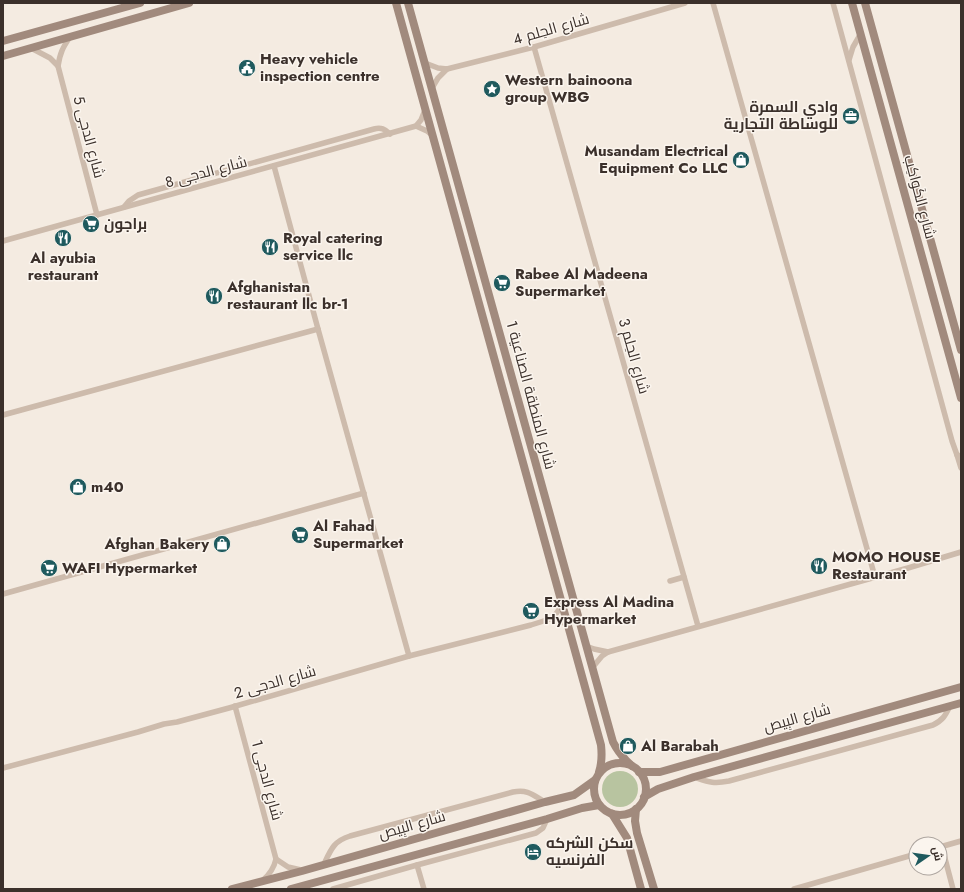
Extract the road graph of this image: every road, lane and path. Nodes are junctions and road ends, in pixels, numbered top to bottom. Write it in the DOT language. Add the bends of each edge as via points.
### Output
graph roads {
  1 [pos="140,3"];
  2 [pos="189,3"];
  3 [pos="396,3"];
  4 [pos="408,3"];
  5 [pos="685,3"];
  6 [pos="713,3"];
  7 [pos="833,3"];
  8 [pos="852,3"];
  9 [pos="865,3"];
  10 [pos="860,35"];
  11 [pos="70,36"];
  12 [pos="3,41"];
  13 [pos="534,46"];
  14 [pos="31,48"];
  15 [pos="6,55"];
  16 [pos="3,61"];
  17 [pos="425,62"];
  18 [pos="849,62"];
  19 [pos="58,66"];
  20 [pos="447,69"];
  21 [pos="432,88"];
  22 [pos="425,109"];
  23 [pos="416,126"];
  24 [pos="390,134"];
  25 [pos="433,136"];
  26 [pos="274,166"];
  27 [pos="124,207"];
  28 [pos="97,215"];
  29 [pos="3,241"];
  30 [pos="318,329"];
  31 [pos="961,350"];
  32 [pos="961,398"];
  33 [pos="3,415"];
  34 [pos="959,456"];
  35 [pos="961,468"];
  36 [pos="364,493"];
  37 [pos="961,552"];
  38 [pos="684,577"];
  39 [pos="875,577"];
  40 [pos="670,581"];
  41 [pos="3,594"];
  42 [pos="560,599"];
  43 [pos="553,618"];
  44 [pos="568,626"];
  45 [pos="698,626"];
  46 [pos="586,646"];
  47 [pos="608,652"];
  48 [pos="409,656"];
  49 [pos="592,668"];
  50 [pos="961,687"];
  51 [pos="961,703"];
  52 [pos="235,706"];
  53 [pos="950,706"];
  54 [pos="632,766"];
  55 [pos="3,768"];
  56 [pos="599,772"];
  57 [pos="639,772"];
  58 [pos="694,777"];
  59 [pos="595,780"];
  60 [pos="644,797"];
  61 [pos="545,802"];
  62 [pos="599,805"];
  63 [pos="636,809"];
  64 [pos="612,814"];
  65 [pos="547,819"];
  66 [pos="961,841"];
  67 [pos="948,845"];
  68 [pos="908,856"];
  69 [pos="276,859"];
  70 [pos="324,864"];
  71 [pos="417,865"];
  72 [pos="302,871"];
  73 [pos="948,872"];
  74 [pos="261,881"];
  75 [pos="232,889"];
  76 [pos="291,889"];
  77 [pos="333,889"];
  78 [pos="424,889"];
  79 [pos="641,889"];
  80 [pos="654,889"];
  81 [pos="794,889"];
  82 [pos="953,889"];
  1 -- 12 [label="street"];
  2 -- 11 [label="street"];
  3 -- 22 [label="street, شارع المنطقة الصناعية 1"];
  4 -- 17 [label="street, شارع المنطقة الصناعية 1"];
  5 -- 13 [label="street, شارع الحِلم 4"];
  6 -- 39 [label="street"];
  7 -- 18 [label="street"];
  8 -- 10 [label="street, شارع الكَواكِب"];
  9 -- 31 [label="street, شارع الكَواكِب"];
  10 -- 18 [label="street" via="850,54"];
  10 -- 32 [label="street, شارع الكَواكِب"];
  11 -- 14 [label="street"];
  11 -- 19 [label="street, شارع الدجى 5" via="60,54"];
  13 -- 20 [label="street, شارع الحِلم 4"];
  13 -- 38 [label="street, شارع الحِلم 3"];
  14 -- 15 [label="street"];
  14 -- 19 [label="street" via="50,58"];
  15 -- 16 [label="street"];
  17 -- 20 [label="street"];
  17 -- 21 [label="street, شارع المنطقة الصناعية 1"];
  18 -- 34 [label="street" via="950,433"];
  19 -- 28 [label="street, شارع الدجى 5"];
  20 -- 21 [label="street"];
  21 -- 46 [label="street, شارع المنطقة الصناعية 1"];
  22 -- 23 [label="street"];
  22 -- 25 [label="street, شارع المنطقة الصناعية 1"];
  23 -- 24 [label="street, شارع الدجى 8"];
  23 -- 25 [label="street"];
  24 -- 26 [label="street, شارع الدجى 8"];
  24 -- 27 [label="street" via="381,128 367,131 138,195"];
  25 -- 42 [label="street, شارع المنطقة الصناعية 1"];
  26 -- 27 [label="street, شارع الدجى 8"];
  26 -- 30 [label="street"];
  27 -- 28 [label="street, شارع الدجى 8"];
  28 -- 29 [label="street, شارع الدجى 8"];
  30 -- 33 [label="street"];
  30 -- 36 [label="street"];
  34 -- 35 [label="street"];
  36 -- 41 [label="street"];
  36 -- 48 [label="street"];
  37 -- 39 [label="street"];
  38 -- 40 [label="street"];
  38 -- 45 [label="street, شارع الحِلم 3"];
  39 -- 45 [label="street"];
  42 -- 43 [label="street" via="560,608"];
  42 -- 44 [label="street, شارع المنطقة الصناعية 1"];
  43 -- 44 [label="street"];
  43 -- 48 [label="street, شارع الدجى 2"];
  44 -- 56 [label="street, شارع المنطقة الصناعية 1" via="601,745"];
  45 -- 47 [label="street"];
  46 -- 47 [label="street"];
  46 -- 49 [label="street, شارع المنطقة الصناعية 1"];
  47 -- 49 [label="street"];
  48 -- 52 [label="street, شارع الدجى 2"];
  49 -- 54 [label="street, شارع المنطقة الصناعية 1" via="613,742 618,752"];
  50 -- 57 [label="street, شارع البِيص" via="660,772"];
  51 -- 53 [label="street, شارع البِيص"];
  52 -- 55 [label="street, شارع الدجى 2"];
  52 -- 69 [label="street, شارع الدجى 1"];
  53 -- 58 [label="street, شارع البِيص"];
  53 -- 58 [label="street" via="944,718 933,725 729,781 717,783"];
  54 -- 56 [label="street" via="615,763"];
  54 -- 57 [label="street"];
  56 -- 59 [label="street"];
  57 -- 60 [label="street" via="646,788"];
  58 -- 60 [label="street, شارع البِيص" via="658,789"];
  59 -- 61 [label="street, شارع البِيص" via="574,795"];
  59 -- 62 [label="street" via="594,793"];
  60 -- 63 [label="street"];
  61 -- 70 [label="street, شارع البِيص"];
  61 -- 70 [label="street" via="521,790 350,836 334,845"];
  62 -- 64 [label="street"];
  62 -- 65 [label="street, شارع البِيص"];
  63 -- 64 [label="street" via="620,815"];
  63 -- 80 [label="street" via="637,833"];
  64 -- 79 [label="street" via="627,838"];
  65 -- 71 [label="street" via="543,828 536,833"];
  65 -- 76 [label="street, شارع البِيص"];
  66 -- 67 [label="street"];
  68 -- 81 [label="street"];
  69 -- 72 [label="street" via="288,867"];
  69 -- 74 [label="street" via="269,874"];
  70 -- 72 [label="street, شارع البِيص"];
  71 -- 77 [label="street"];
  71 -- 78 [label="street"];
  72 -- 74 [label="street, شارع البِيص"];
  73 -- 82 [label="street"];
  74 -- 75 [label="street, شارع البِيص"];
}
